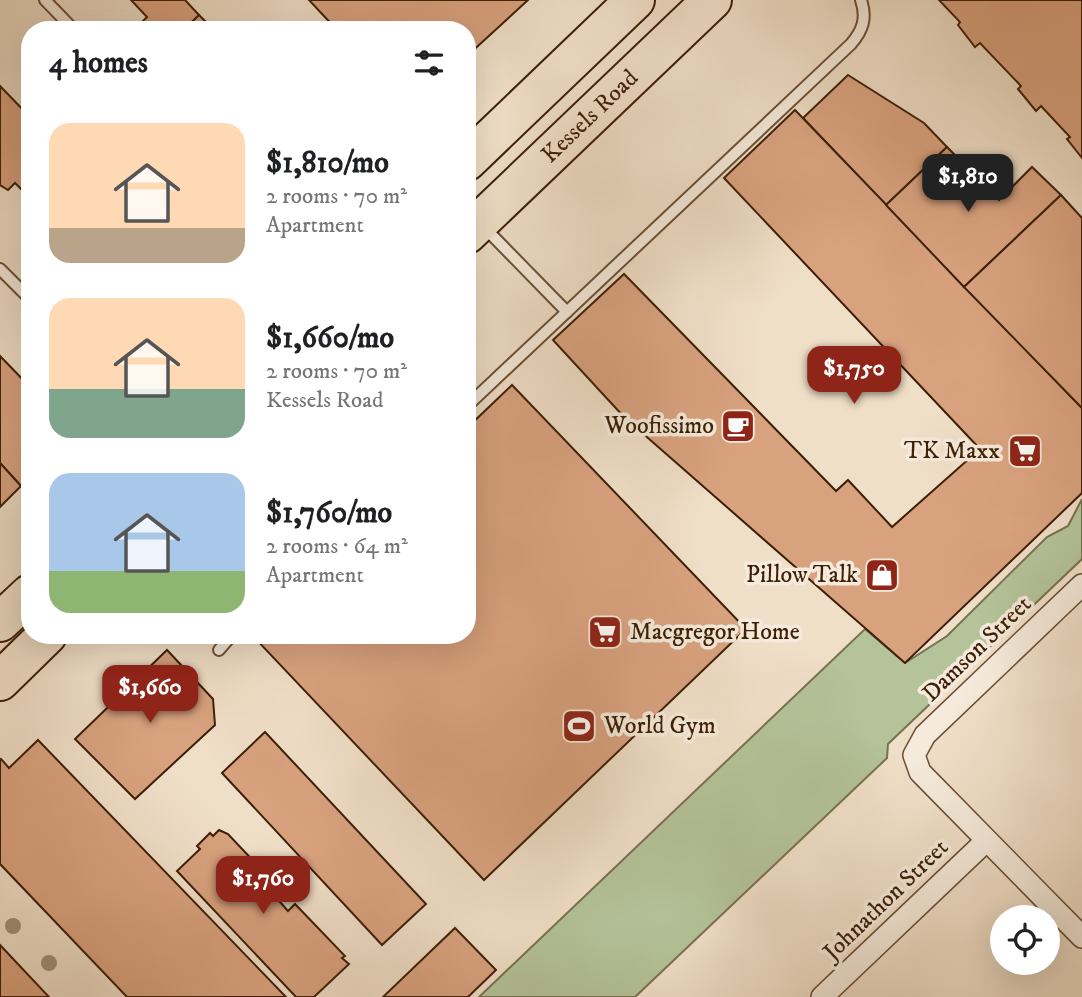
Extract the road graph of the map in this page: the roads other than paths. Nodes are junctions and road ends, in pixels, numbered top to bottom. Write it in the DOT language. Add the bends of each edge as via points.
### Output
graph roads {
  1 [pos="45,0"];
  2 [pos="635,0"];
  3 [pos="712,0"];
  4 [pos="861,0"];
  5 [pos="65,21"];
  6 [pos="476,152"];
  7 [pos="476,225"];
  8 [pos="476,231"];
  9 [pos="0,269"];
  10 [pos="21,290"];
  11 [pos="567,312"];
  12 [pos="476,398"];
  13 [pos="1082,585"];
  14 [pos="21,602"];
  15 [pos="0,622"];
  16 [pos="38,644"];
  17 [pos="224,644"];
  18 [pos="219,650"];
  19 [pos="0,681"];
  20 [pos="986,841"];
  21 [pos="1082,936"];
  22 [pos="822,997"];
  1 -- 5 [label="lane"];
  2 -- 6 [label="highway"];
  3 -- 7 [label="highway, Kessels Road"];
  4 -- 11 [label="lane" via="865,16 851,44"];
  8 -- 11 [label="lane"];
  9 -- 10 [label="lane"];
  11 -- 12 [label="lane"];
  13 -- 20 [label="street, Damson Street" via="925,735 914,755 920,772"];
  14 -- 15 [label="highway"];
  16 -- 19 [label="highway"];
  17 -- 18 [label="lane"];
  20 -- 21 [label="street"];
  20 -- 22 [label="street, Johnathon Street"];
}
